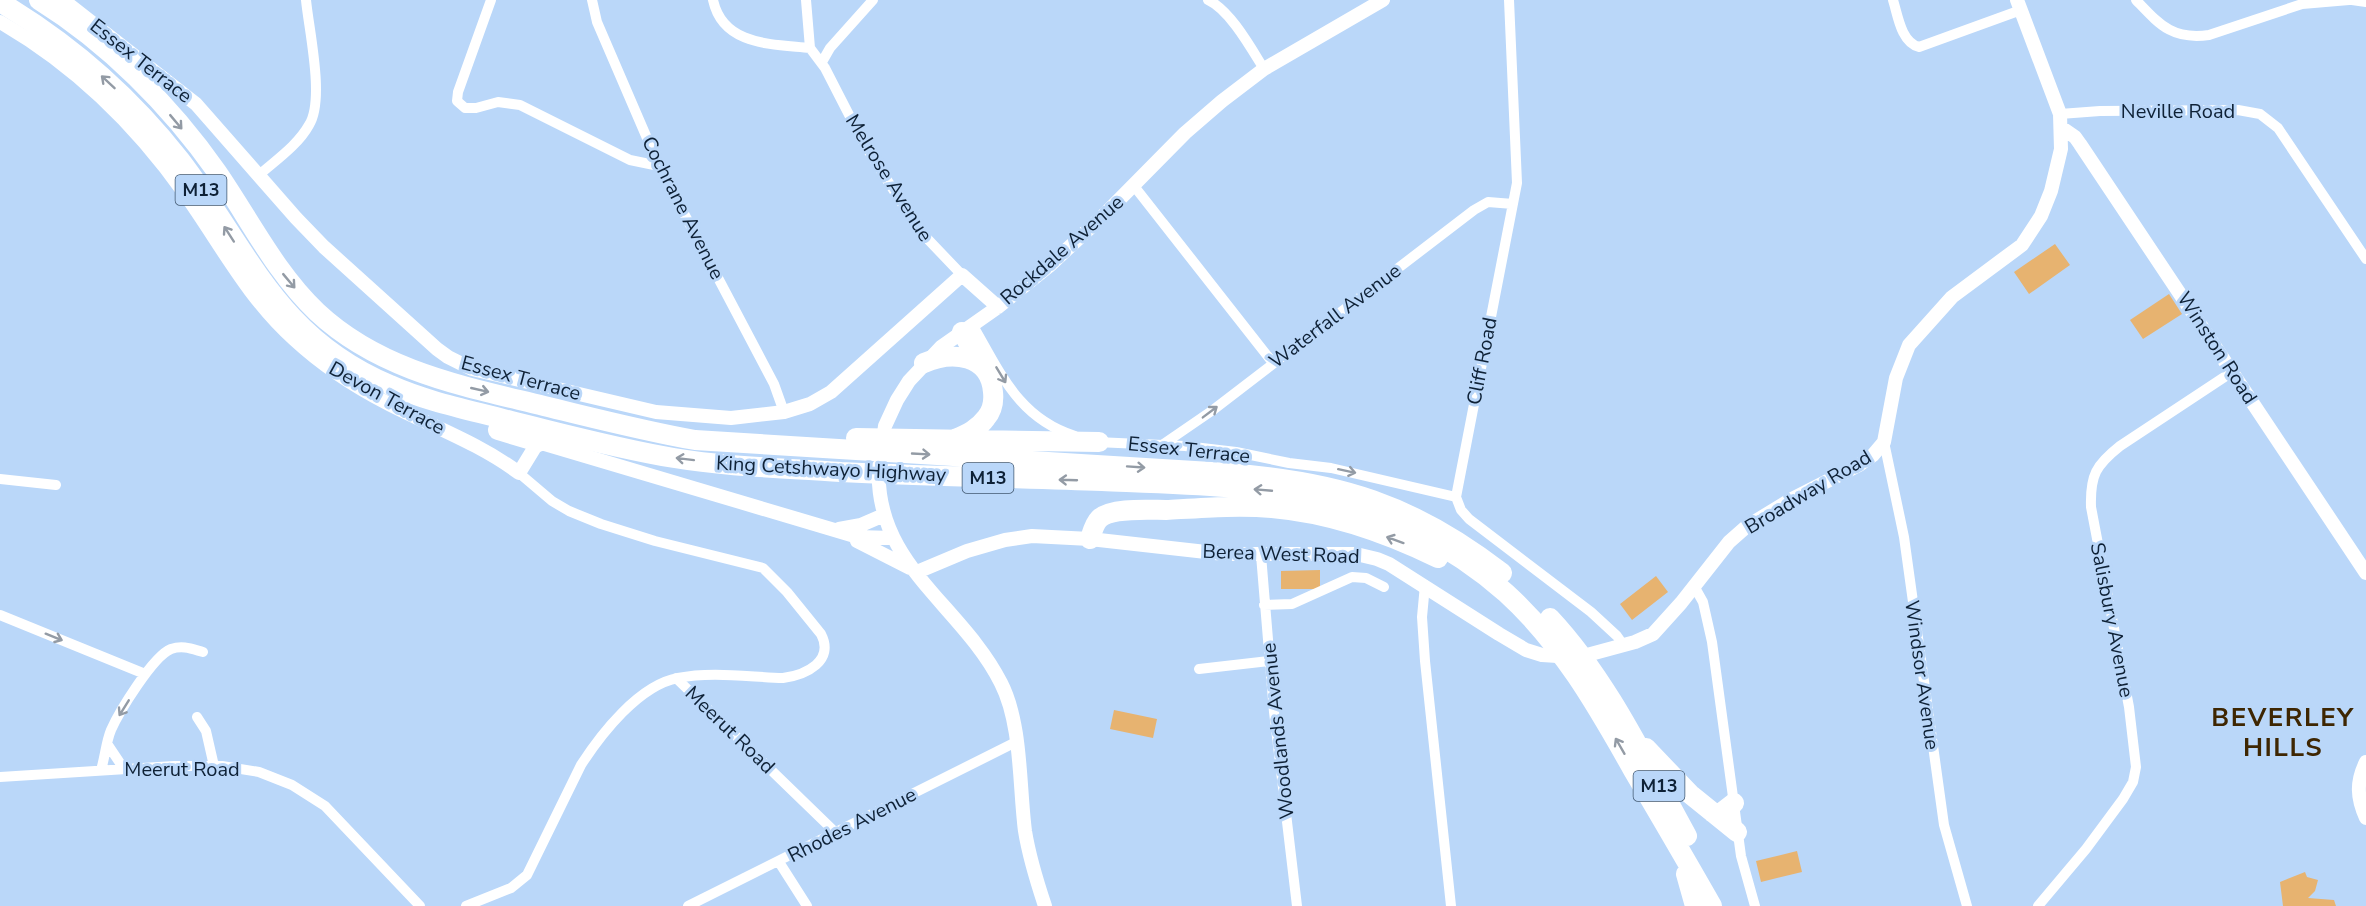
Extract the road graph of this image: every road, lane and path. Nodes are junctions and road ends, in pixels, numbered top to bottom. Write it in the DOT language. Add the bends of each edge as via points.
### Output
graph roads {
  1 [pos="39,0"];
  2 [pos="63,0"];
  3 [pos="306,0"];
  4 [pos="491,0"];
  5 [pos="592,0"];
  6 [pos="713,0"];
  7 [pos="806,0"];
  8 [pos="873,0"];
  9 [pos="1208,0"];
  10 [pos="1383,0"];
  11 [pos="1509,0"];
  12 [pos="1893,0"];
  13 [pos="2136,0"];
  14 [pos="2350,0"];
  15 [pos="0,2"];
  16 [pos="2366,2"];
  17 [pos="2019,5"];
  18 [pos="0,22"];
  19 [pos="810,48"];
  20 [pos="822,62"];
  21 [pos="1264,69"];
  22 [pos="2061,121"];
  23 [pos="659,166"];
  24 [pos="259,175"];
  25 [pos="1134,186"];
  26 [pos="1512,204"];
  27 [pos="2366,259"];
  28 [pos="962,275"];
  29 [pos="998,308"];
  30 [pos="967,328"];
  31 [pos="322,345"];
  32 [pos="924,363"];
  33 [pos="1273,363"];
  34 [pos="981,365"];
  35 [pos="2232,372"];
  36 [pos="784,412"];
  37 [pos="661,433"];
  38 [pos="952,440"];
  39 [pos="538,442"];
  40 [pos="1099,442"];
  41 [pos="1884,442"];
  42 [pos="1162,445"];
  43 [pos="1289,463"];
  44 [pos="519,473"];
  45 [pos="0,479"];
  46 [pos="56,485"];
  47 [pos="1456,497"];
  48 [pos="883,511"];
  49 [pos="831,529"];
  50 [pos="892,538"];
  51 [pos="1090,539"];
  52 [pos="1477,553"];
  53 [pos="1261,555"];
  54 [pos="917,572"];
  55 [pos="2366,573"];
  56 [pos="1425,585"];
  57 [pos="1694,586"];
  58 [pos="1383,587"];
  59 [pos="1443,598"];
  60 [pos="1264,604"];
  61 [pos="1423,608"];
  62 [pos="0,615"];
  63 [pos="1536,622"];
  64 [pos="1624,646"];
  65 [pos="203,652"];
  66 [pos="1269,661"];
  67 [pos="1580,667"];
  68 [pos="1198,669"];
  69 [pos="146,674"];
  70 [pos="676,678"];
  71 [pos="197,717"];
  72 [pos="1630,734"];
  73 [pos="1016,742"];
  74 [pos="108,745"];
  75 [pos="2366,762"];
  76 [pos="214,766"];
  77 [pos="124,769"];
  78 [pos="101,771"];
  79 [pos="0,777"];
  80 [pos="1734,803"];
  81 [pos="1713,813"];
  82 [pos="2366,818"];
  83 [pos="835,832"];
  84 [pos="1737,832"];
  85 [pos="1679,848"];
  86 [pos="779,862"];
  87 [pos="420,906"];
  88 [pos="466,906"];
  89 [pos="688,906"];
  90 [pos="807,906"];
  91 [pos="1044,906"];
  92 [pos="1297,906"];
  93 [pos="1451,906"];
  94 [pos="1695,906"];
  95 [pos="1712,906"];
  96 [pos="1727,906"];
  97 [pos="1755,906"];
  98 [pos="1967,906"];
  99 [pos="2038,906"];
  1 -- 37 [label="highway, King Cetshwayo Highway / M13, one-way" via="92,38 151,94 216,172 279,269 317,312 356,342 401,366 455,384"];
  2 -- 24 [label="street, Essex Terrace" via="196,104"];
  3 -- 24 [label="street" via="316,86 315,111 299,139"];
  4 -- 23 [label="street" via="458,92 460,106 471,109 498,102 520,105 630,160"];
  5 -- 23 [label="street, Cochrane Avenue" via="597,22"];
  6 -- 19 [label="street" via="725,25 742,38"];
  7 -- 19 [label="street"];
  8 -- 20 [label="street"];
  9 -- 21 [label="street" via="1229,17"];
  10 -- 21 [label="street, Rockdale Avenue"];
  11 -- 26 [label="street, Cliff Road" via="1517,183"];
  12 -- 17 [label="street" via="1906,37 1919,47"];
  13 -- 14 [label="street" via="2169,30 2193,37 2302,4"];
  14 -- 16 [label="street"];
  31 -- 15 [label="highway, King Cetshwayo Highway / M13, one-way" via="265,286 179,159 132,105 61,42"];
  17 -- 22 [label="street, Broadway Road"];
  18 -- 44 [label="street, Devon Terrace" via="25,36 109,103 171,175 241,279 292,338 356,385"];
  19 -- 20 [label="street, Melrose Avenue"];
  20 -- 28 [label="street, Melrose Avenue" via="864,144 907,212 929,243"];
  21 -- 25 [label="street, Rockdale Avenue" via="1198,121"];
  22 -- 27 [label="street, Neville Road" via="2100,111 2238,110 2260,114 2278,128"];
  22 -- 35 [label="street, Winston Road"];
  22 -- 41 [label="street, Broadway Road" via="2061,149 2051,191 2034,229 2022,245 1952,297 1909,345 1896,378"];
  23 -- 36 [label="street, Cochrane Avenue"];
  24 -- 36 [label="street, Essex Terrace" via="332,255 437,349 472,369 656,412 731,418"];
  25 -- 29 [label="street, Rockdale Avenue"];
  25 -- 33 [label="street"];
  26 -- 33 [label="street, Waterfall Avenue" via="1492,201 1474,210"];
  26 -- 47 [label="street, Cliff Road"];
  28 -- 29 [label="street, Melrose Avenue"];
  28 -- 36 [label="street, Essex Terrace" via="831,392"];
  29 -- 30 [label="street, Rockdale Avenue"];
  30 -- 32 [label="street, Rockdale Avenue"];
  30 -- 34 [label="highway"];
  30 -- 40 [label="street, Essex Terrace, one-way" via="1022,404 1055,429"];
  31 -- 39 [label="highway" via="344,365 385,390 424,407"];
  63 -- 31 [label="highway, King Cetshwayo Highway / M13, one-way" via="1490,580 1433,542 1371,513 1312,497 1177,484 842,472 678,459 422,397 369,375"];
  32 -- 34 [label="highway" via="953,356 967,357"];
  32 -- 48 [label="street, Rockdale Avenue" via="897,400 885,426 879,478"];
  42 -- 33 [label="street, Waterfall Avenue, one-way"];
  34 -- 38 [label="highway" via="993,388 991,411 975,429"];
  35 -- 55 [label="street, Winston Road"];
  35 -- 99 [label="street, Salisbury Avenue" via="2120,446 2106,457 2092,479 2091,507 2129,707 2136,767 2123,799"];
  37 -- 38 [label="highway"];
  37 -- 52 [label="highway, King Cetshwayo Highway / M13, one-way" via="734,444 1304,481 1345,490 1414,516"];
  38 -- 40 [label="highway"];
  39 -- 44 [label="street"];
  39 -- 49 [label="street"];
  40 -- 42 [label="street, Essex Terrace"];
  41 -- 57 [label="street, Broadway Road" via="1858,465 1746,527"];
  41 -- 98 [label="street, Windsor Avenue" via="1904,537 1944,825"];
  42 -- 43 [label="street, Essex Terrace" via="1236,452"];
  43 -- 47 [label="street, Essex Terrace, one-way" via="1330,468"];
  43 -- 52 [label="highway" via="1411,508"];
  44 -- 70 [label="street, Devon Terrace" via="568,511 624,532 757,566 770,573 824,640 824,653 818,664 804,673 783,678"];
  45 -- 46 [label="street"];
  47 -- 64 [label="street" via="1469,519 1603,622"];
  48 -- 49 [label="street" via="861,525"];
  48 -- 50 [label="street, Rockdale Avenue"];
  49 -- 50 [label="street" via="865,538"];
  49 -- 54 [label="street"];
  50 -- 54 [label="street, Rockdale Avenue"];
  51 -- 53 [label="street, Berea West Road"];
  51 -- 54 [label="street, Berea West Road" via="1016,537 954,555"];
  63 -- 51 [label="highway, one-way" via="1427,553 1361,527 1299,511 1244,507 1114,512 1099,519"];
  52 -- 67 [label="highway, King Cetshwayo Highway / M13" via="1532,600 1570,642"];
  53 -- 56 [label="street, Berea West Road" via="1366,556"];
  53 -- 60 [label="street, Woodlands Avenue"];
  54 -- 73 [label="street, Rockdale Avenue" via="1000,681 1012,711"];
  56 -- 59 [label="street, Berea West Road"];
  56 -- 61 [label="street"];
  57 -- 64 [label="street, Broadway Road" via="1653,633"];
  57 -- 80 [label="street" via="1703,602 1712,642"];
  58 -- 60 [label="street" via="1366,578 1352,577 1292,604"];
  59 -- 61 [label="street"];
  59 -- 64 [label="street, Berea West Road" via="1518,646 1542,655 1573,657"];
  60 -- 66 [label="street, Woodlands Avenue"];
  61 -- 93 [label="street" via="1430,715"];
  62 -- 69 [label="street, one-way"];
  63 -- 67 [label="highway, King Cetshwayo Highway / M13"];
  65 -- 69 [label="street" via="185,647 171,649"];
  66 -- 68 [label="street"];
  66 -- 92 [label="street, Woodlands Avenue"];
  67 -- 72 [label="highway, King Cetshwayo Highway / M13"];
  85 -- 67 [label="highway, King Cetshwayo Highway / M13, one-way"];
  69 -- 74 [label="street, one-way" via="114,725"];
  70 -- 83 [label="street, Meerut Road"];
  70 -- 88 [label="street, Meerut Road" via="645,692 598,740 581,765 534,866 523,880"];
  71 -- 76 [label="street" via="206,731"];
  72 -- 81 [label="highway"];
  72 -- 96 [label="highway, King Cetshwayo Highway / M13"];
  73 -- 83 [label="street, Rhodes Avenue"];
  73 -- 91 [label="street, Rockdale Avenue" via="1026,833"];
  74 -- 77 [label="street"];
  74 -- 78 [label="street"];
  75 -- 82 [label="street" via="2358,792"];
  76 -- 77 [label="street, Meerut Road"];
  76 -- 87 [label="street, Meerut Road" via="259,772 315,798"];
  77 -- 78 [label="street, Meerut Road"];
  78 -- 79 [label="street, Meerut Road"];
  80 -- 81 [label="highway" via="1721,813"];
  80 -- 84 [label="street"];
  81 -- 84 [label="highway"];
  83 -- 86 [label="street, Rhodes Avenue"];
  84 -- 97 [label="street"];
  85 -- 94 [label="highway"];
  85 -- 95 [label="highway, King Cetshwayo Highway / M13"];
  86 -- 89 [label="street, Rhodes Avenue"];
  86 -- 90 [label="street"];
}
